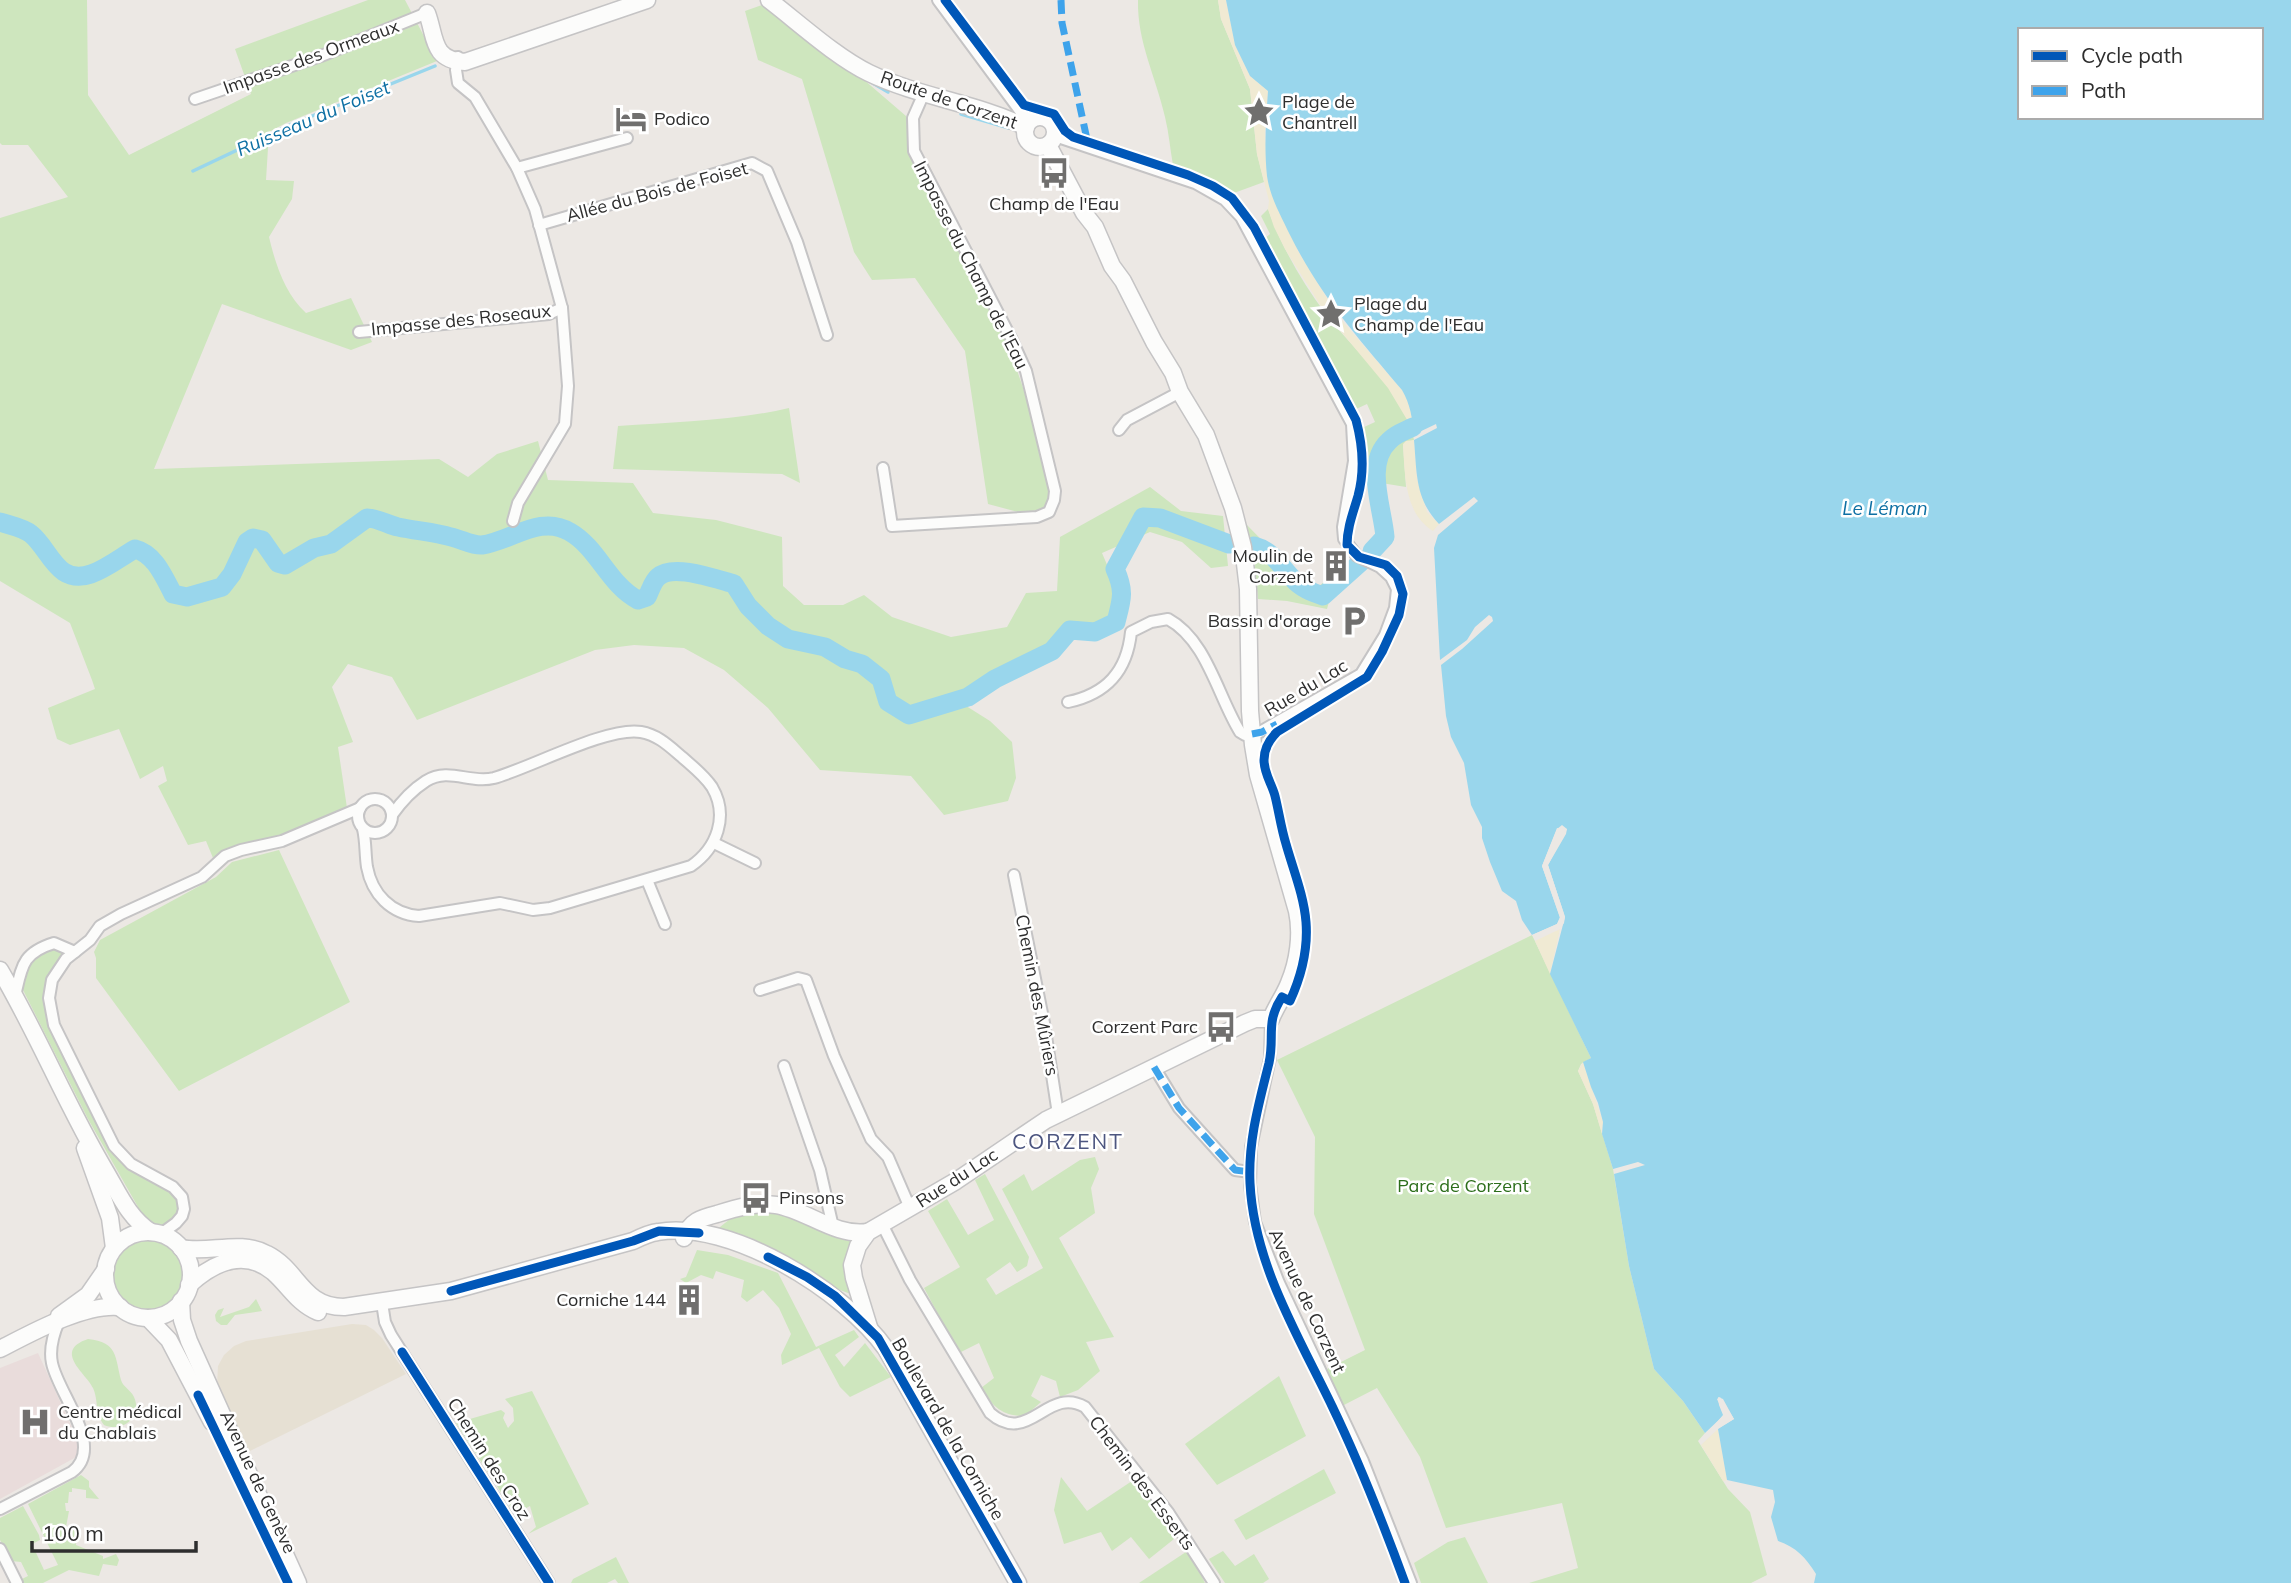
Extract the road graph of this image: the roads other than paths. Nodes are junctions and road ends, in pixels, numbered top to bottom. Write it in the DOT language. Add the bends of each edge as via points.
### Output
graph roads {
  1 [pos="647,0"];
  2 [pos="769,0"];
  3 [pos="938,0"];
  4 [pos="424,7"];
  5 [pos="459,57"];
  6 [pos="924,93"];
  7 [pos="195,99"];
  8 [pos="1028,125"];
  9 [pos="627,138"];
  10 [pos="1051,141"];
  11 [pos="517,168"];
  12 [pos="539,225"];
  13 [pos="562,308"];
  14 [pos="359,332"];
  15 [pos="827,335"];
  16 [pos="1178,393"];
  17 [pos="1119,430"];
  18 [pos="883,468"];
  19 [pos="513,521"];
  20 [pos="1068,702"];
  21 [pos="1252,734"];
  22 [pos="404,798"];
  23 [pos="382,801"];
  24 [pos="360,808"];
  25 [pos="392,815"];
  26 [pos="340,818"];
  27 [pos="361,826"];
  28 [pos="380,833"];
  29 [pos="714,843"];
  30 [pos="367,853"];
  31 [pos="755,863"];
  32 [pos="1014,875"];
  33 [pos="647,880"];
  34 [pos="665,924"];
  35 [pos="75,952"];
  36 [pos="0,970"];
  37 [pos="760,990"];
  38 [pos="15,996"];
  39 [pos="1271,1019"];
  40 [pos="784,1066"];
  41 [pos="1154,1067"];
  42 [pos="1058,1114"];
  43 [pos="78,1125"];
  44 [pos="1250,1172"];
  45 [pos="910,1208"];
  46 [pos="833,1227"];
  47 [pos="875,1228"];
  48 [pos="156,1233"];
  49 [pos="694,1233"];
  50 [pos="114,1248"];
  51 [pos="181,1248"];
  52 [pos="106,1269"];
  53 [pos="286,1278"];
  54 [pos="189,1285"];
  55 [pos="181,1301"];
  56 [pos="120,1307"];
  57 [pos="382,1308"];
  58 [pos="148,1318"];
  59 [pos="52,1323"];
  60 [pos="869,1327"];
  61 [pos="0,1349"];
  62 [pos="0,1509"];
  63 [pos="0,1549"];
  64 [pos="17,1583"];
  65 [pos="288,1583"];
  66 [pos="298,1583"];
  67 [pos="549,1583"];
  68 [pos="1018,1583"];
  69 [pos="1214,1583"];
  70 [pos="1411,1583"];
  1 -- 5 [label="street" via="475,60"];
  2 -- 6 [label="street, Route de Corzent" via="861,68"];
  3 -- 8 [label="street"];
  4 -- 5 [label="street" via="437,48 445,56"];
  4 -- 7 [label="street, Impasse des Ormeaux" via="321,56"];
  5 -- 11 [label="street" via="458,83 475,97"];
  6 -- 8 [label="street, Route de Corzent"];
  6 -- 18 [label="street, Impasse du Champ de l'Eau" via="913,118 914,151 1026,371 1054,500 1049,512 1037,517 892,526"];
  8 -- 10 [label="street" via="1025,135 1030,144 1038,147"];
  8 -- 10 [label="street" via="1037,118 1049,120 1054,127"];
  9 -- 11 [label="street"];
  10 -- 16 [label="street" via="1084,213 1173,373"];
  10 -- 21 [label="street, Rue du Lac" via="1195,183 1225,200 1241,217 1352,424 1354,461 1343,536 1349,547 1394,581 1398,594 1390,623 1356,679"];
  11 -- 12 [label="street"];
  12 -- 13 [label="street"];
  12 -- 15 [label="street, Allée du Bois de Foiset" via="752,163 766,171 772,183"];
  13 -- 14 [label="street, Impasse des Roseaux" via="549,314"];
  13 -- 19 [label="street" via="568,386 565,424"];
  16 -- 17 [label="street" via="1127,420"];
  16 -- 21 [label="street" via="1206,435 1233,508 1244,557"];
  20 -- 21 [label="street" via="1087,698 1112,680 1129,652 1131,632 1168,619 1199,653 1240,732"];
  21 -- 39 [label="street, Rue du Lac" via="1258,775 1299,923 1291,978"];
  22 -- 23 [label="street"];
  22 -- 25 [label="street"];
  22 -- 29 [label="street" via="443,775 492,779 615,733 639,732 664,741 711,785 720,811"];
  23 -- 24 [label="street" via="369,800"];
  23 -- 25 [label="street"];
  24 -- 26 [label="street"];
  24 -- 27 [label="street"];
  25 -- 28 [label="street" via="389,826"];
  26 -- 27 [label="street"];
  26 -- 35 [label="street" via="282,841 225,856 202,877 100,926"];
  27 -- 28 [label="street" via="369,833"];
  27 -- 30 [label="street"];
  28 -- 30 [label="street"];
  29 -- 31 [label="street"];
  29 -- 33 [label="street" via="691,866"];
  30 -- 33 [label="street" via="375,889 384,902 407,915 500,903 533,910 550,908"];
  32 -- 42 [label="street, Chemin des Mûriers"];
  33 -- 34 [label="street"];
  35 -- 38 [label="street" via="54,943 29,955"];
  35 -- 48 [label="street" via="52,980 49,998 54,1025 118,1153 173,1187 182,1198 182,1216"];
  36 -- 38 [label="street"];
  37 -- 45 [label="street" via="806,980 871,1139 888,1157"];
  38 -- 43 [label="street"];
  39 -- 41 [label="street, Rue du Lac" via="1250,1020"];
  39 -- 44 [label="street, Avenue de Corzent" via="1270,1058 1253,1129"];
  40 -- 46 [label="street" via="820,1170"];
  41 -- 42 [label="street, Rue du Lac"];
  41 -- 44 [label="street" via="1179,1108 1227,1161 1238,1171"];
  42 -- 45 [label="street, Rue du Lac"];
  43 -- 48 [label="street" via="130,1213"];
  43 -- 50 [label="street" via="110,1218"];
  44 -- 70 [label="street, Avenue de Corzent" via="1260,1239 1363,1461"];
  45 -- 47 [label="street, Rue du Lac"];
  46 -- 47 [label="street, Boulevard de la Corniche" via="857,1233"];
  46 -- 49 [label="street, Boulevard de la Corniche" via="775,1205 739,1207"];
  47 -- 60 [label="street" via="858,1246 852,1265"];
  47 -- 69 [label="street, Chemin des Esserts" via="990,1413 998,1420 1015,1423 1062,1401 1085,1407 1168,1512"];
  48 -- 50 [label="street" via="131,1236"];
  48 -- 51 [label="street"];
  49 -- 57 [label="street, Boulevard de la Corniche" via="659,1231"];
  49 -- 60 [label="street, Boulevard de la Corniche" via="731,1240 768,1257 824,1288"];
  50 -- 52 [label="street"];
  51 -- 53 [label="street, Boulevard de la Corniche" via="256,1249 276,1259"];
  51 -- 54 [label="street" via="190,1269"];
  52 -- 56 [label="street" via="108,1290"];
  52 -- 59 [label="street" via="88,1296"];
  53 -- 54 [label="street, Boulevard de la Corniche" via="237,1259 212,1266"];
  53 -- 57 [label="street, Boulevard de la Corniche" via="293,1297 338,1317"];
  54 -- 55 [label="street"];
  55 -- 58 [label="street" via="170,1311"];
  55 -- 66 [label="street, Avenue de Genève" via="193,1352"];
  56 -- 58 [label="street"];
  56 -- 59 [label="street" via="102,1307"];
  57 -- 67 [label="street, Chemin des Croz" via="391,1335"];
  58 -- 65 [label="street, Avenue de Genève" via="167,1337 203,1404"];
  59 -- 61 [label="street"];
  59 -- 62 [label="street" via="52,1364 84,1438 84,1457 72,1472"];
  60 -- 68 [label="street, Boulevard de la Corniche" via="886,1349"];
  63 -- 64 [label="street"];
}
